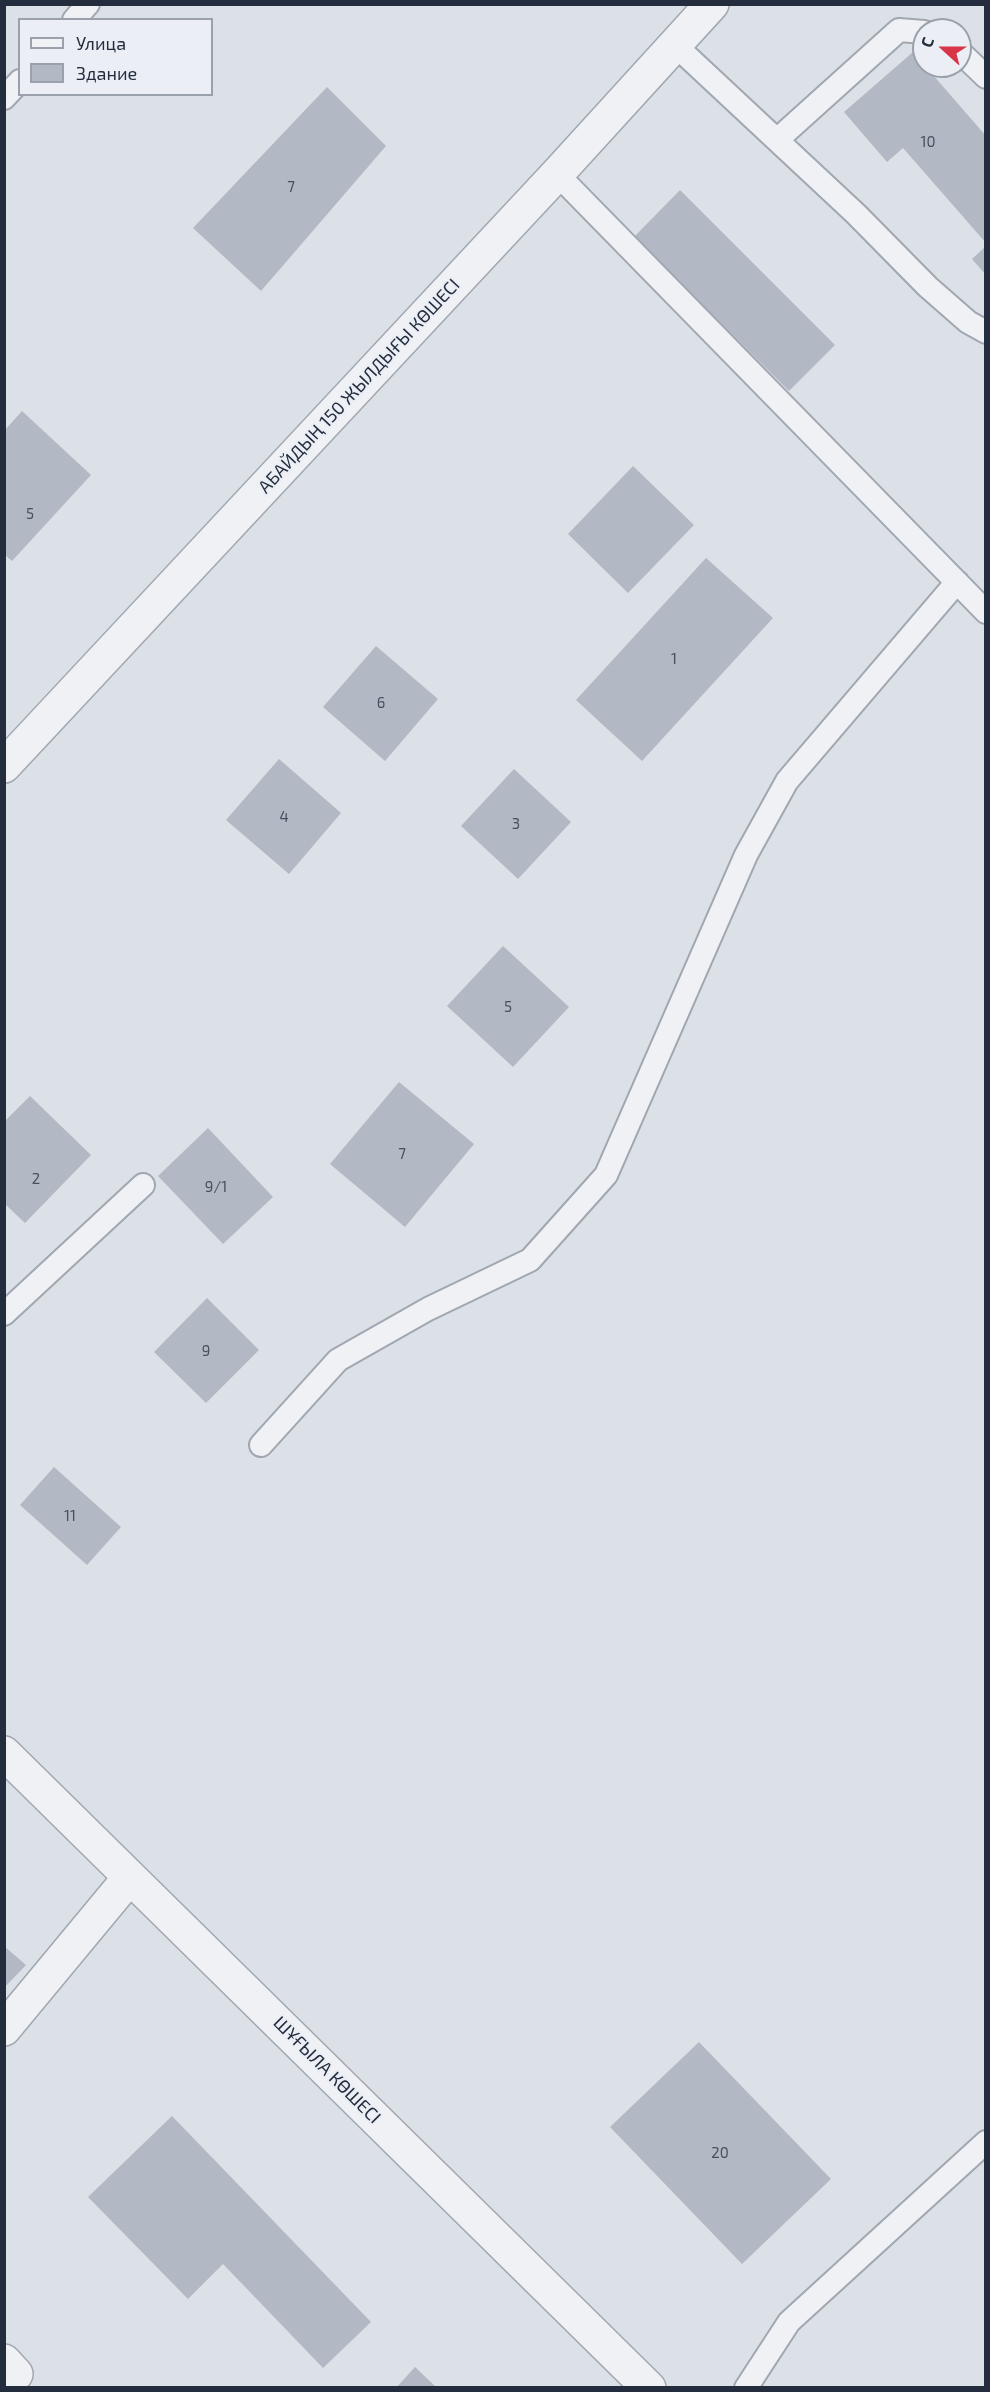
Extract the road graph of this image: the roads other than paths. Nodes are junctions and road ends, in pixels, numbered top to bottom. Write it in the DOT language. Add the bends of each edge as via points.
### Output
graph roads {
  1 [pos="88,4"];
  2 [pos="712,4"];
  3 [pos="76,18"];
  4 [pos="912,31"];
  5 [pos="675,45"];
  6 [pos="972,64"];
  7 [pos="986,77"];
  8 [pos="18,83"];
  9 [pos="4,98"];
  10 [pos="778,139"];
  11 [pos="557,174"];
  12 [pos="986,332"];
  13 [pos="957,582"];
  14 [pos="986,612"];
  15 [pos="4,766"];
  16 [pos="142,1185"];
  17 [pos="4,1314"];
  18 [pos="261,1445"];
  19 [pos="4,1753"];
  20 [pos="130,1877"];
  21 [pos="4,2029"];
  22 [pos="986,2142"];
  23 [pos="649,2388"];
  24 [pos="746,2388"];
  1 -- 3 [label="lane"];
  2 -- 5 [label="street, АБАЙДЫҢ 150 ЖЫЛДЫҒЫ КӨШЕСІ"];
  4 -- 10 [label="lane" via="899,30"];
  5 -- 10 [label="lane"];
  5 -- 11 [label="street, АБАЙДЫҢ 150 ЖЫЛДЫҒЫ КӨШЕСІ"];
  6 -- 7 [label="lane"];
  8 -- 9 [label="lane"];
  10 -- 12 [label="lane" via="928,287 968,322"];
  11 -- 13 [label="lane"];
  11 -- 15 [label="street, АБАЙДЫҢ 150 ЖЫЛДЫҒЫ КӨШЕСІ"];
  13 -- 14 [label="lane"];
  13 -- 18 [label="lane" via="787,781 746,855 606,1175 530,1260 428,1309 338,1360"];
  16 -- 17 [label="lane"];
  19 -- 20 [label="street, ШҰҒЫЛА КӨШЕСІ"];
  20 -- 21 [label="street"];
  20 -- 23 [label="street, ШҰҒЫЛА КӨШЕСІ"];
  22 -- 24 [label="lane" via="789,2322"];
}
